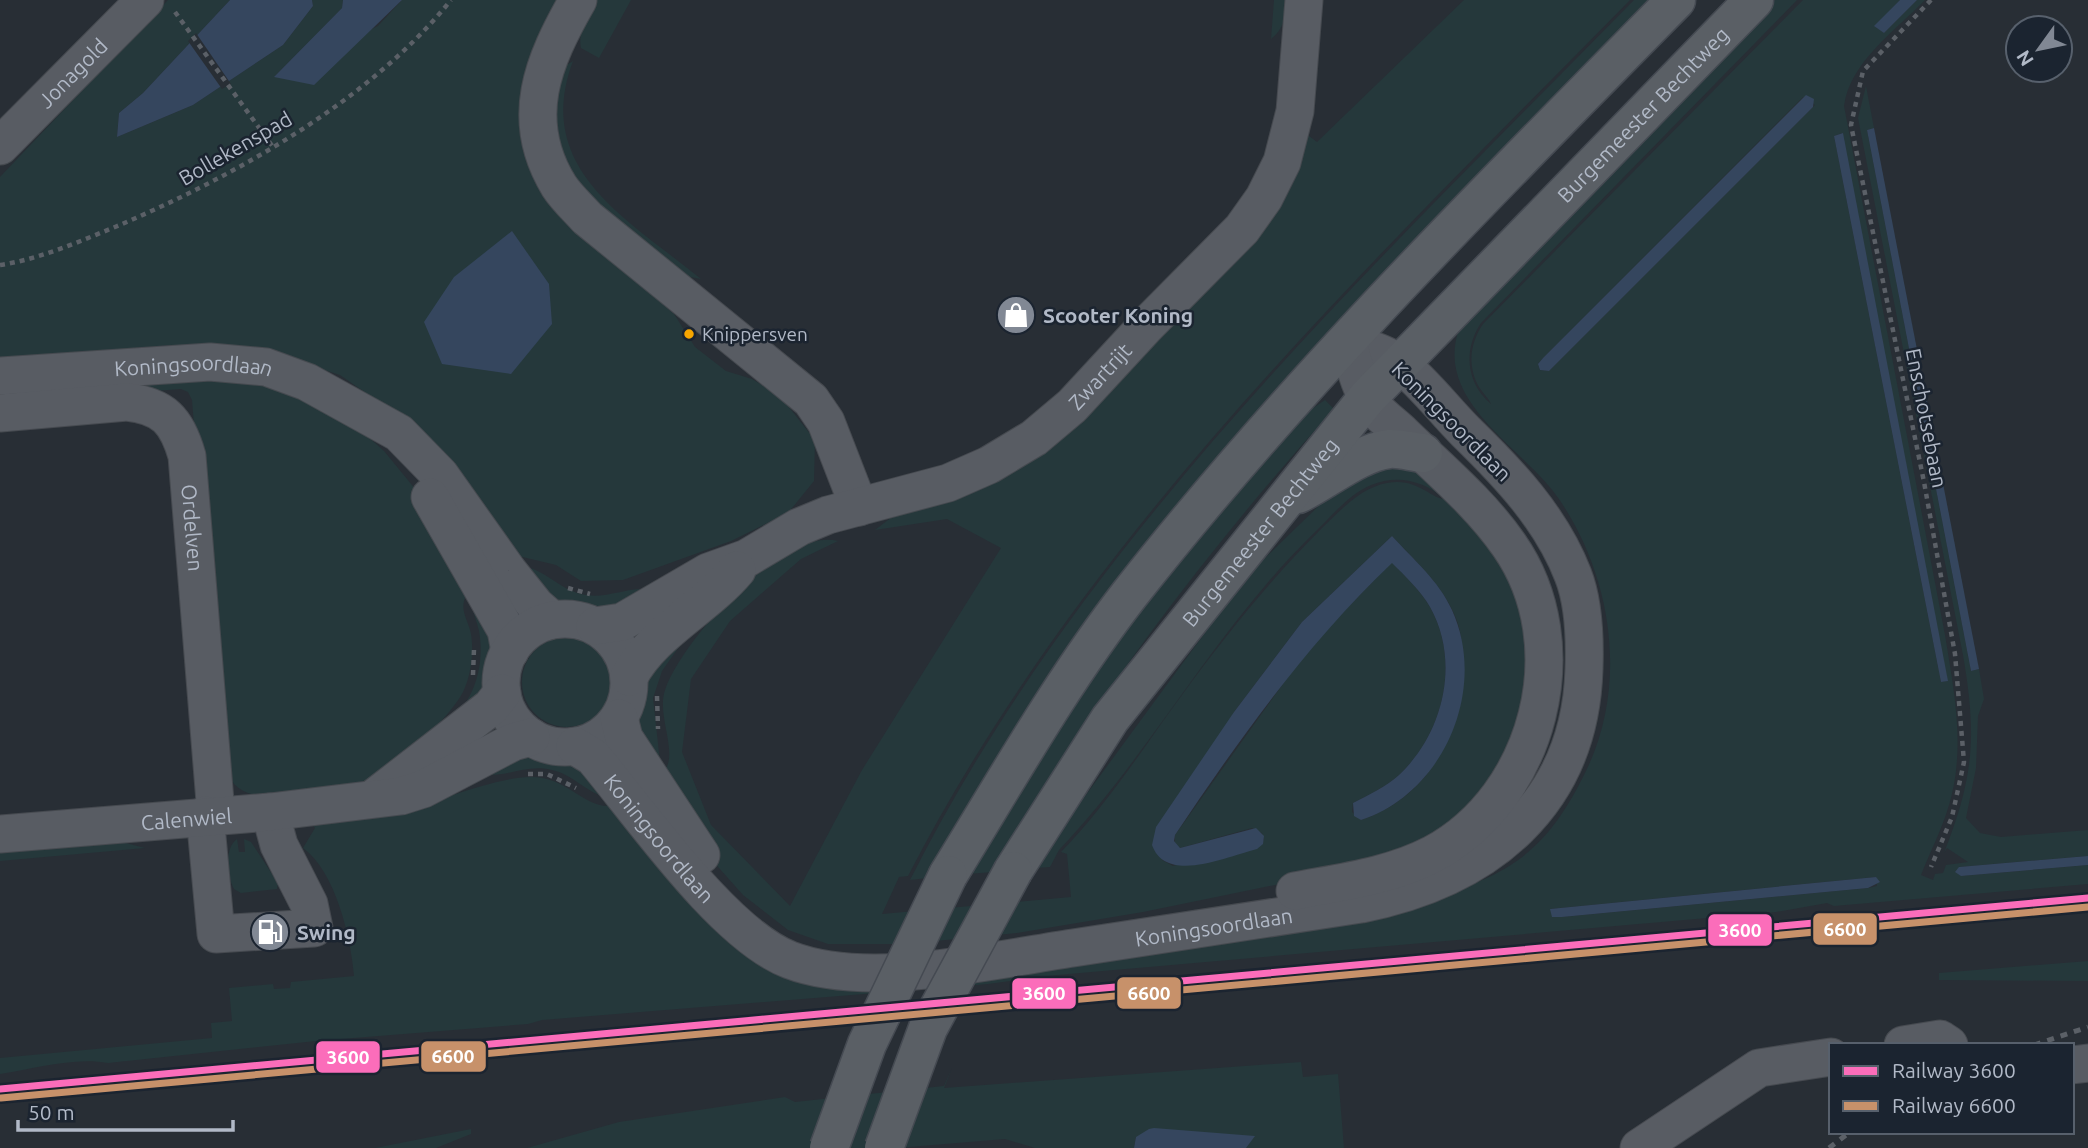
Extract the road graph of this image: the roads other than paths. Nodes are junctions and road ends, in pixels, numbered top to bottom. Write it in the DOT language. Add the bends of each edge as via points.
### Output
graph roads {
  1 [pos="145,0"];
  2 [pos="578,0"];
  3 [pos="1304,0"];
  4 [pos="1676,0"];
  5 [pos="1754,0"];
  6 [pos="0,146"];
  7 [pos="1347,341"];
  8 [pos="1399,362"];
  9 [pos="0,376"];
  10 [pos="1367,398"];
  11 [pos="0,413"];
  12 [pos="375,422"];
  13 [pos="1423,453"];
  14 [pos="1283,501"];
  15 [pos="859,507"];
  16 [pos="747,558"];
  17 [pos="552,620"];
  18 [pos="595,626"];
  19 [pos="510,650"];
  20 [pos="629,677"];
  21 [pos="502,693"];
  22 [pos="619,718"];
  23 [pos="531,737"];
  24 [pos="575,747"];
  25 [pos="372,800"];
  26 [pos="270,812"];
  27 [pos="210,815"];
  28 [pos="0,834"];
  29 [pos="1915,1043"];
  30 [pos="1946,1043"];
  31 [pos="1829,1057"];
  32 [pos="829,1148"];
  33 [pos="884,1148"];
  34 [pos="1639,1148"];
  1 -- 6 [label="street, Jonagold"];
  2 -- 15 [label="street" via="554,42 539,86 542,152 559,187 587,218 811,400 826,422"];
  3 -- 15 [label="street, Zwartrijt" via="1295,111 1282,162 1242,229 1072,407 1034,438 948,483"];
  4 -- 7 [label="main road"];
  5 -- 8 [label="main road, Burgemeester Bechtweg"];
  7 -- 8 [label="street, Koningsoordlaan"];
  7 -- 10 [label="street, Koningsoordlaan"];
  7 -- 32 [label="main road, bridge" via="1128,597 1054,705 948,875 867,1044"];
  8 -- 10 [label="main road, Burgemeester Bechtweg"];
  8 -- 24 [label="street, Koningsoordlaan" via="1545,519 1574,577 1585,643 1583,707 1567,755 1545,796 1517,831 1448,878 1404,896 1348,906 928,970 846,973 790,960 747,934 691,876 593,757"];
  9 -- 12 [label="street, Koningsoordlaan" via="184,362 265,367 344,400"];
  10 -- 13 [label="street, Koningsoordlaan"];
  10 -- 14 [label="main road, Burgemeester Bechtweg"];
  11 -- 27 [label="street, Ordelven" via="148,404 180,431 187,456"];
  12 -- 17 [label="street, Koningsoordlaan" via="398,433 440,475 508,572"];
  12 -- 19 [label="street, Koningsoordlaan" via="427,494 471,567 506,630"];
  13 -- 14 [label="main road" via="1389,449 1359,458"];
  13 -- 22 [label="street, Koningsoordlaan" via="1473,500 1510,547 1532,590 1544,643 1544,691 1532,735 1514,774 1490,806 1453,841 1390,872 1157,919 931,955 845,956 798,945 756,922 727,895 624,738"];
  14 -- 33 [label="main road, Burgemeester Bechtweg, bridge" via="1110,719 1013,871 928,1028"];
  15 -- 16 [label="street, Zwartrijt" via="799,527"];
  16 -- 18 [label="street, Zwartrijt" via="708,572 622,622"];
  16 -- 20 [label="street, Zwartrijt" via="720,590 639,656"];
  17 -- 18 [label="street"];
  17 -- 19 [label="street" via="536,626"];
  18 -- 20 [label="street" via="624,656"];
  19 -- 21 [label="street" via="501,678"];
  20 -- 22 [label="street"];
  21 -- 23 [label="street" via="512,718"];
  21 -- 25 [label="street" via="491,707"];
  22 -- 24 [label="street" via="600,736"];
  23 -- 24 [label="street" via="559,747"];
  23 -- 25 [label="street, Calenwiel" via="513,741 423,789"];
  25 -- 26 [label="street, Calenwiel"];
  26 -- 27 [label="street, Calenwiel"];
  26 -- 27 [label="street, Ordelven" via="279,845 309,904 313,928 216,934"];
  27 -- 28 [label="street, Calenwiel"];
  29 -- 30 [label="street" via="1940,1039"];
  31 -- 34 [label="street" via="1759,1068"];
}
